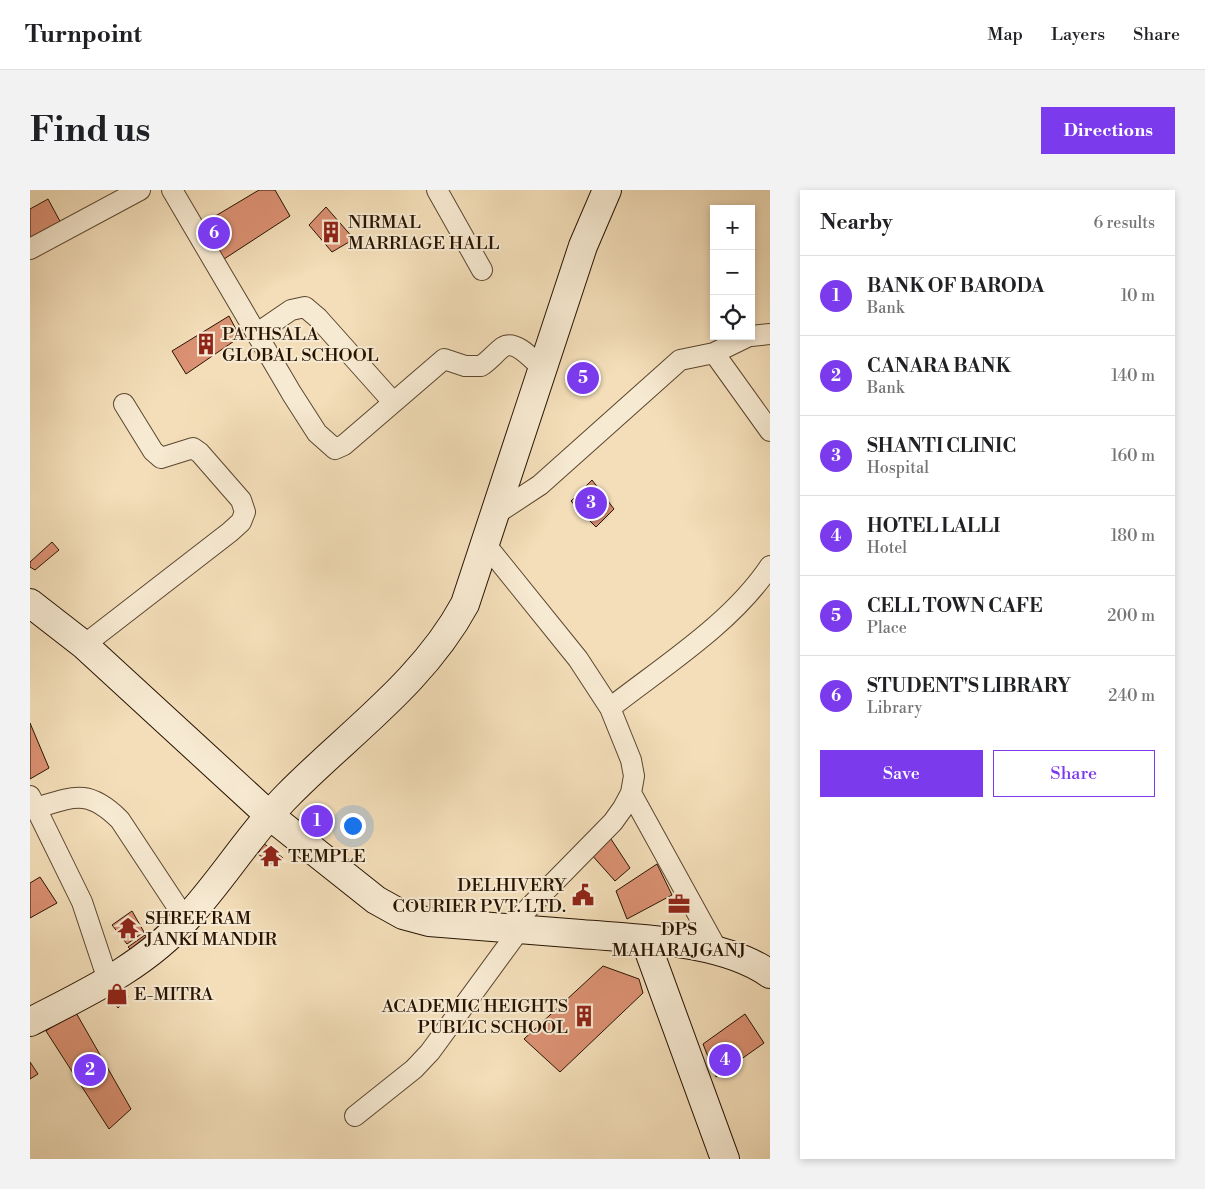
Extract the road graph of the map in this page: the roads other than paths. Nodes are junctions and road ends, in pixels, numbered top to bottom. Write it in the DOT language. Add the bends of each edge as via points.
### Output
graph roads {
  1 [pos="140,190"];
  2 [pos="172,190"];
  3 [pos="437,190"];
  4 [pos="607,190"];
  5 [pos="30,248"];
  6 [pos="482,270"];
  7 [pos="256,334"];
  8 [pos="770,334"];
  9 [pos="755,336"];
  10 [pos="742,340"];
  11 [pos="714,353"];
  12 [pos="544,369"];
  13 [pos="392,402"];
  14 [pos="124,404"];
  15 [pos="770,431"];
  16 [pos="496,514"];
  17 [pos="486,545"];
  18 [pos="770,566"];
  19 [pos="30,603"];
  20 [pos="84,645"];
  21 [pos="610,708"];
  22 [pos="630,793"];
  23 [pos="33,802"];
  24 [pos="269,815"];
  25 [pos="186,920"];
  26 [pos="515,929"];
  27 [pos="645,940"];
  28 [pos="718,951"];
  29 [pos="770,974"];
  30 [pos="108,980"];
  31 [pos="30,1022"];
  32 [pos="356,1116"];
  33 [pos="725,1159"];
  1 -- 5 [label="street"];
  2 -- 7 [label="street"];
  3 -- 6 [label="street"];
  4 -- 12 [label="street" via="583,246"];
  7 -- 13 [label="street" via="291,310 305,307"];
  7 -- 13 [label="street" via="317,433 335,449 344,445"];
  8 -- 9 [label="street"];
  10 -- 11 [label="street"];
  11 -- 15 [label="street"];
  11 -- 16 [label="street" via="688,358 671,366 540,485"];
  12 -- 13 [label="street" via="514,345 507,345 481,366 465,366 444,359"];
  12 -- 16 [label="street"];
  14 -- 20 [label="street" via="153,451 161,458 193,448 200,452 241,500 245,512 241,522 230,532"];
  16 -- 17 [label="street"];
  17 -- 21 [label="street" via="578,659"];
  17 -- 24 [label="street" via="465,604 437,650"];
  18 -- 21 [label="street" via="741,602 718,623"];
  19 -- 20 [label="street"];
  20 -- 24 [label="street"];
  21 -- 22 [label="street" via="631,760 634,776"];
  22 -- 26 [label="street" via="613,822"];
  22 -- 28 [label="street"];
  23 -- 25 [label="street" via="89,798 106,806 120,820"];
  23 -- 30 [label="street" via="82,902"];
  24 -- 25 [label="street"];
  24 -- 26 [label="street" via="376,900 403,915 429,922"];
  25 -- 30 [label="street" via="138,963"];
  26 -- 27 [label="street"];
  26 -- 32 [label="street" via="426,1057"];
  27 -- 28 [label="street"];
  27 -- 33 [label="street"];
  28 -- 29 [label="street" via="752,963"];
  30 -- 31 [label="street"];
}
